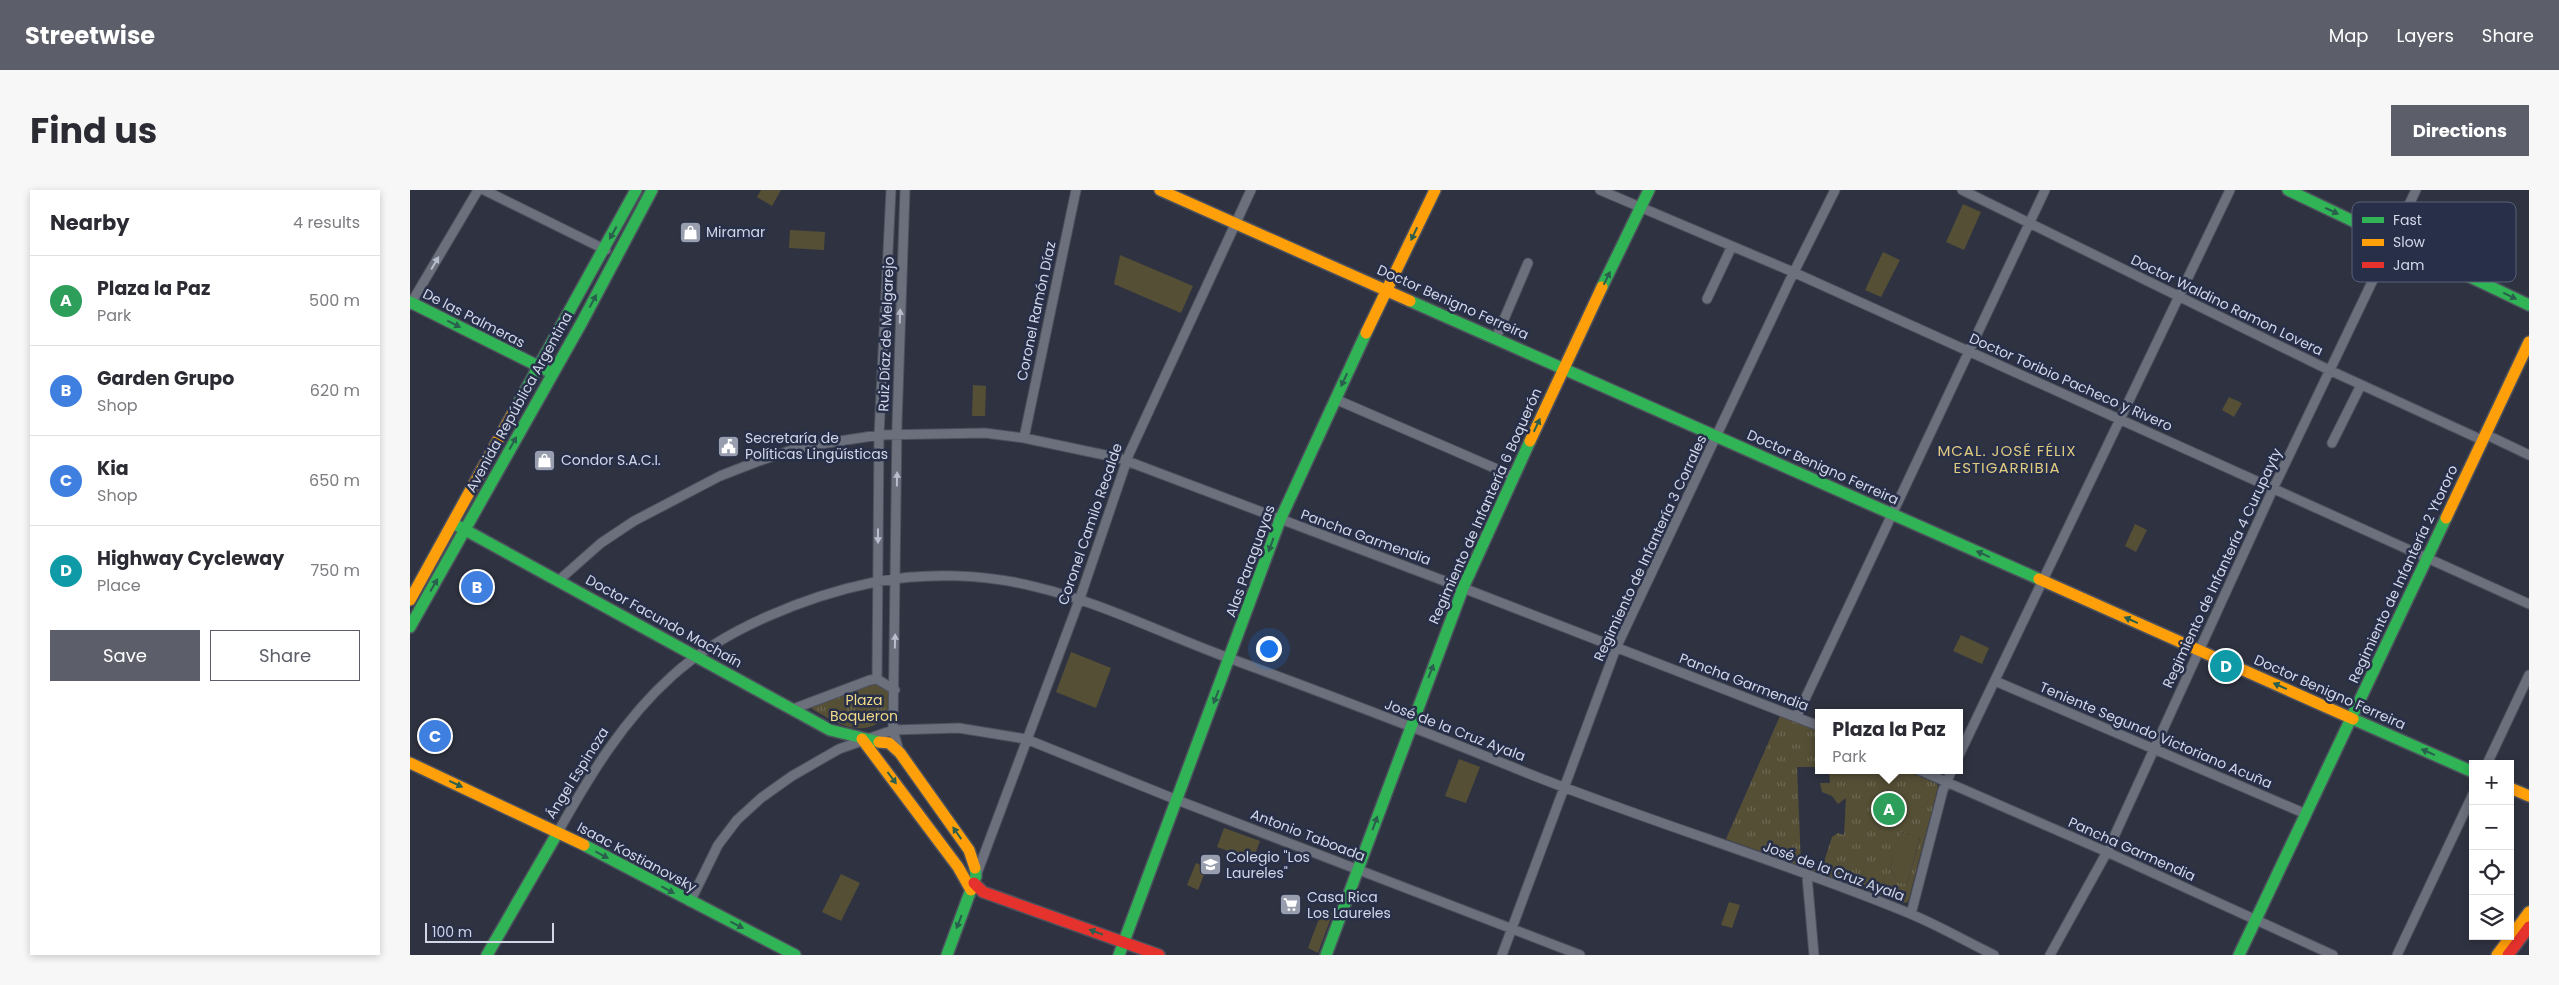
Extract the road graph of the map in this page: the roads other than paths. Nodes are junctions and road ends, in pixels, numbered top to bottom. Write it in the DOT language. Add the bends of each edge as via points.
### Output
graph roads {
  1 [pos="478,190"];
  2 [pos="484,190"];
  3 [pos="636,190"];
  4 [pos="652,190"];
  5 [pos="891,190"];
  6 [pos="906,190"];
  7 [pos="1076,190"];
  8 [pos="1160,190"];
  9 [pos="1251,190"];
  10 [pos="1435,190"];
  11 [pos="1600,190"];
  12 [pos="1649,190"];
  13 [pos="1835,190"];
  14 [pos="1962,190"];
  15 [pos="2045,190"];
  16 [pos="2230,190"];
  17 [pos="2288,190"];
  18 [pos="2416,190"];
  19 [pos="2410,202"];
  20 [pos="1641,207"];
  21 [pos="2352,220"];
  22 [pos="2028,221"];
  23 [pos="1235,222"];
  24 [pos="889,241"];
  25 [pos="902,242"];
  26 [pos="1732,246"];
  27 [pos="604,249"];
  28 [pos="617,256"];
  29 [pos="1528,263"];
  30 [pos="1793,272"];
  31 [pos="2372,282"];
  32 [pos="2482,282"];
  33 [pos="1388,290"];
  34 [pos="2178,297"];
  35 [pos="1707,299"];
  36 [pos="410,303"];
  37 [pos="2529,305"];
  38 [pos="1496,338"];
  39 [pos="2529,342"];
  40 [pos="1969,351"];
  41 [pos="539,367"];
  42 [pos="1564,368"];
  43 [pos="2329,370"];
  44 [pos="552,373"];
  45 [pos="2361,385"];
  46 [pos="1335,399"];
  47 [pos="2120,419"];
  48 [pos="879,434"];
  49 [pos="897,434"];
  50 [pos="1716,436"];
  51 [pos="2484,437"];
  52 [pos="1024,438"];
  53 [pos="2332,443"];
  54 [pos="494,449"];
  55 [pos="2529,455"];
  56 [pos="1127,461"];
  57 [pos="1513,476"];
  58 [pos="2273,489"];
  59 [pos="1892,514"];
  60 [pos="1280,520"];
  61 [pos="453,523"];
  62 [pos="465,530"];
  63 [pos="2428,558"];
  64 [pos="896,579"];
  65 [pos="558,581"];
  66 [pos="2042,581"];
  67 [pos="878,582"];
  68 [pos="1463,588"];
  69 [pos="1080,598"];
  70 [pos="410,600"];
  71 [pos="2529,604"];
  72 [pos="410,627"];
  73 [pos="1616,648"];
  74 [pos="2199,650"];
  75 [pos="697,656"];
  76 [pos="1230,659"];
  77 [pos="2529,675"];
  78 [pos="876,679"];
  79 [pos="1995,681"];
  80 [pos="894,690"];
  81 [pos="793,709"];
  82 [pos="1796,716"];
  83 [pos="2352,718"];
  84 [pos="1815,724"];
  85 [pos="1410,726"];
  86 [pos="893,730"];
  87 [pos="1026,738"];
  88 [pos="862,739"];
  89 [pos="1963,747"];
  90 [pos="2154,749"];
  91 [pos="900,753"];
  92 [pos="2489,760"];
  93 [pos="411,765"];
  94 [pos="2469,770"];
  95 [pos="1928,774"];
  96 [pos="1950,774"];
  97 [pos="1946,782"];
  98 [pos="1566,788"];
  99 [pos="2514,790"];
  100 [pos="2529,796"];
  101 [pos="1177,800"];
  102 [pos="2469,802"];
  103 [pos="2306,814"];
  104 [pos="558,832"];
  105 [pos="2107,852"];
  106 [pos="1358,869"];
  107 [pos="1807,876"];
  108 [pos="974,883"];
  109 [pos="690,902"];
  110 [pos="2529,912"];
  111 [pos="1911,914"];
  112 [pos="2256,919"];
  113 [pos="2529,927"];
  114 [pos="1512,929"];
  115 [pos="1124,942"];
  116 [pos="487,955"];
  117 [pos="795,955"];
  118 [pos="946,955"];
  119 [pos="1119,955"];
  120 [pos="1158,955"];
  121 [pos="1326,955"];
  122 [pos="1502,955"];
  123 [pos="1580,955"];
  124 [pos="1814,955"];
  125 [pos="1994,955"];
  126 [pos="2050,955"];
  127 [pos="2240,955"];
  128 [pos="2333,955"];
  129 [pos="2397,955"];
  130 [pos="2497,955"];
  131 [pos="2508,955"];
  36 -- 1 [label="street, one-way"];
  2 -- 27 [label="street"];
  3 -- 27 [label="main road, Avenida República Argentina, one-way"];
  4 -- 28 [label="main road, Avenida República Argentina"];
  5 -- 24 [label="street, Ruiz Díaz de Melgarejo"];
  6 -- 25 [label="street, Ruiz Díaz de Melgarejo"];
  7 -- 52 [label="street, Coronel Ramón Díaz"];
  8 -- 23 [label="main road, Doctor Benigno Ferreira"];
  9 -- 23 [label="street, Coronel Camilo Recalde"];
  10 -- 33 [label="main road, Alas Paraguayas, one-way"];
  11 -- 20 [label="street, Doctor Toribio Pacheco y Rivero"];
  12 -- 20 [label="main road, Regimiento de Infantería 6 Boquerón"];
  13 -- 30 [label="street, Regimiento de Infantería 3 Corrales"];
  14 -- 22 [label="street, Doctor Waldino Ramon Lovera"];
  15 -- 22 [label="street"];
  16 -- 34 [label="street"];
  17 -- 21 [label="main road, one-way"];
  18 -- 19 [label="street, Regimiento de Infantería 4 Curupayty"];
  20 -- 26 [label="street, Doctor Toribio Pacheco y Rivero"];
  42 -- 20 [label="main road, Regimiento de Infantería 6 Boquerón, one-way"];
  22 -- 34 [label="street, Doctor Waldino Ramon Lovera"];
  22 -- 40 [label="street"];
  23 -- 33 [label="main road, Doctor Benigno Ferreira"];
  23 -- 56 [label="street, Coronel Camilo Recalde"];
  24 -- 25 [label="street"];
  24 -- 48 [label="street, Ruiz Díaz de Melgarejo"];
  49 -- 25 [label="street, Ruiz Díaz de Melgarejo, one-way"];
  26 -- 30 [label="street, Doctor Toribio Pacheco y Rivero"];
  26 -- 35 [label="street"];
  27 -- 28 [label="street"];
  27 -- 41 [label="main road, Avenida República Argentina"];
  44 -- 28 [label="main road, Avenida República Argentina, one-way"];
  29 -- 38 [label="street"];
  30 -- 40 [label="street, Doctor Toribio Pacheco y Rivero"];
  30 -- 50 [label="street, Regimiento de Infantería 3 Corrales"];
  31 -- 43 [label="street, Regimiento de Infantería 4 Curupayty"];
  32 -- 37 [label="main road, one-way"];
  33 -- 38 [label="main road, Doctor Benigno Ferreira"];
  33 -- 46 [label="main road, Alas Paraguayas, one-way" via="1384,292"];
  34 -- 43 [label="street, Doctor Waldino Ramon Lovera"];
  34 -- 47 [label="street"];
  36 -- 41 [label="main road, De las Palmeras, one-way"];
  38 -- 42 [label="main road, Doctor Benigno Ferreira"];
  39 -- 51 [label="main road, Regimiento de Infantería 2 Ytororo"];
  40 -- 47 [label="street, Doctor Toribio Pacheco y Rivero"];
  40 -- 59 [label="street"];
  41 -- 44 [label="main road, De las Palmeras"];
  41 -- 54 [label="main road, Avenida República Argentina"];
  42 -- 50 [label="main road, Doctor Benigno Ferreira"];
  57 -- 42 [label="main road, Regimiento de Infantería 6 Boquerón, one-way"];
  43 -- 45 [label="street, Doctor Waldino Ramon Lovera"];
  43 -- 58 [label="street, Regimiento de Infantería 4 Curupayty"];
  62 -- 44 [label="main road, Avenida República Argentina, one-way"];
  45 -- 51 [label="street, Doctor Waldino Ramon Lovera"];
  45 -- 53 [label="street"];
  46 -- 57 [label="street"];
  46 -- 60 [label="main road, Alas Paraguayas"];
  47 -- 58 [label="street, Doctor Toribio Pacheco y Rivero"];
  47 -- 66 [label="street"];
  48 -- 49 [label="street, Pancha Garmendia"];
  48 -- 65 [label="street, Pancha Garmendia" via="801,447 720,476 634,521 602,543"];
  48 -- 67 [label="street, Ruiz Díaz de Melgarejo, one-way"];
  49 -- 52 [label="street, Pancha Garmendia" via="985,433"];
  64 -- 49 [label="street, Ruiz Díaz de Melgarejo, one-way"];
  50 -- 59 [label="main road, Doctor Benigno Ferreira"];
  50 -- 73 [label="street, Regimiento de Infantería 3 Corrales"];
  51 -- 55 [label="street, Doctor Waldino Ramon Lovera"];
  51 -- 63 [label="main road, Regimiento de Infantería 2 Ytororo"];
  52 -- 56 [label="street, Pancha Garmendia"];
  54 -- 61 [label="main road, Avenida República Argentina"];
  54 -- 62 [label="main road" via="463,511"];
  56 -- 60 [label="street, Pancha Garmendia"];
  56 -- 69 [label="street, Coronel Camilo Recalde"];
  57 -- 68 [label="main road, Regimiento de Infantería 6 Boquerón"];
  58 -- 63 [label="street, Doctor Toribio Pacheco y Rivero"];
  58 -- 74 [label="street, Regimiento de Infantería 4 Curupayty"];
  66 -- 59 [label="main road, Doctor Benigno Ferreira, one-way"];
  59 -- 82 [label="street"];
  60 -- 68 [label="street, Pancha Garmendia"];
  60 -- 76 [label="main road, Alas Paraguayas, one-way"];
  61 -- 62 [label="main road, Doctor Facundo Machaín"];
  61 -- 70 [label="main road, Avenida República Argentina"];
  62 -- 65 [label="main road, Doctor Facundo Machaín"];
  72 -- 62 [label="main road, Avenida República Argentina, one-way"];
  63 -- 71 [label="street, Doctor Toribio Pacheco y Rivero"];
  63 -- 83 [label="main road, Regimiento de Infantería 2 Ytororo"];
  64 -- 67 [label="street, Ángel Espinoza"];
  64 -- 69 [label="street, José de la Cruz Ayala" via="984,578"];
  80 -- 64 [label="street, Ruiz Díaz de Melgarejo, one-way"];
  65 -- 75 [label="main road, Doctor Facundo Machaín"];
  74 -- 66 [label="main road, Doctor Benigno Ferreira, one-way"];
  66 -- 79 [label="street"];
  67 -- 75 [label="street, Ángel Espinoza" via="816,599 757,622"];
  67 -- 78 [label="street, Ruiz Díaz de Melgarejo"];
  68 -- 73 [label="street, Pancha Garmendia"];
  85 -- 68 [label="main road, Regimiento de Infantería 6 Boquerón, one-way"];
  69 -- 76 [label="street, José de la Cruz Ayala"];
  69 -- 87 [label="street, Coronel Camilo Recalde"];
  73 -- 82 [label="street, Pancha Garmendia"];
  73 -- 98 [label="street, Regimiento de Infantería 3 Corrales"];
  83 -- 74 [label="main road, Doctor Benigno Ferreira, one-way"];
  74 -- 90 [label="street, Regimiento de Infantería 4 Curupayty"];
  75 -- 81 [label="main road, Doctor Facundo Machaín"];
  75 -- 104 [label="street, Ángel Espinoza" via="672,675 628,722 598,762"];
  76 -- 85 [label="street, José de la Cruz Ayala"];
  76 -- 101 [label="main road, Alas Paraguayas, one-way"];
  77 -- 92 [label="street"];
  78 -- 80 [label="street"];
  78 -- 81 [label="street"];
  79 -- 89 [label="street"];
  79 -- 90 [label="street, Teniente Segundo Victoriano Acuña"];
  80 -- 86 [label="street, Ruiz Díaz de Melgarejo"];
  81 -- 88 [label="main road, Doctor Facundo Machaín" via="830,730"];
  82 -- 84 [label="street, Pancha Garmendia"];
  94 -- 83 [label="main road, Doctor Benigno Ferreira, one-way"];
  83 -- 103 [label="main road, Regimiento de Infantería 2 Ytororo"];
  85 -- 98 [label="street, José de la Cruz Ayala"];
  106 -- 85 [label="main road, Regimiento de Infantería 6 Boquerón, one-way"];
  86 -- 87 [label="street, Antonio Taboada" via="959,728"];
  86 -- 88 [label="street, Antonio Taboada"];
  86 -- 91 [label="street, Ruiz Díaz de Melgarejo"];
  87 -- 101 [label="street, Antonio Taboada"];
  87 -- 108 [label="street, Coronel Camilo Recalde"];
  88 -- 91 [label="main road, Doctor Facundo Machaín" via="889,743"];
  88 -- 108 [label="main road, one-way" via="958,868"];
  88 -- 109 [label="street, Antonio Taboada" via="839,748 792,776 737,820 718,844"];
  90 -- 103 [label="street, Teniente Segundo Victoriano Acuña"];
  90 -- 105 [label="street, Regimiento de Infantería 4 Curupayty"];
  108 -- 91 [label="main road, Doctor Facundo Machaín, one-way" via="974,862 969,850"];
  93 -- 104 [label="main road, Isaac Kostianovsky, one-way"];
  95 -- 97 [label="street, Pancha Garmendia"];
  96 -- 97 [label="street"];
  97 -- 105 [label="street, Pancha Garmendia"];
  97 -- 111 [label="street"];
  98 -- 107 [label="street, José de la Cruz Ayala"];
  98 -- 114 [label="street, Regimiento de Infantería 3 Corrales"];
  99 -- 100 [label="main road"];
  101 -- 106 [label="street, Antonio Taboada"];
  101 -- 115 [label="main road, Alas Paraguayas"];
  102 -- 129 [label="street"];
  103 -- 112 [label="main road, Regimiento de Infantería 2 Ytororo"];
  104 -- 109 [label="main road, Isaac Kostianovsky, one-way"];
  104 -- 116 [label="main road, Ángel Espinoza"];
  105 -- 112 [label="street, Pancha Garmendia"];
  105 -- 126 [label="street, Regimiento de Infantería 4 Curupayty"];
  106 -- 114 [label="street, Antonio Taboada"];
  106 -- 121 [label="main road, Regimiento de Infantería 6 Boquerón"];
  107 -- 111 [label="street, José de la Cruz Ayala"];
  107 -- 124 [label="street"];
  115 -- 108 [label="main road, one-way" via="983,892"];
  108 -- 118 [label="main road, Coronel Camilo Recalde, one-way"];
  109 -- 117 [label="main road, Isaac Kostianovsky, one-way"];
  110 -- 130 [label="main road"];
  111 -- 125 [label="street, José de la Cruz Ayala"];
  112 -- 127 [label="main road, Regimiento de Infantería 2 Ytororo"];
  112 -- 128 [label="street, Pancha Garmendia"];
  113 -- 131 [label="main road"];
  114 -- 122 [label="street, Regimiento de Infantería 3 Corrales"];
  114 -- 123 [label="street, Antonio Taboada"];
  115 -- 119 [label="main road, Alas Paraguayas"];
  115 -- 120 [label="main road"];
}
